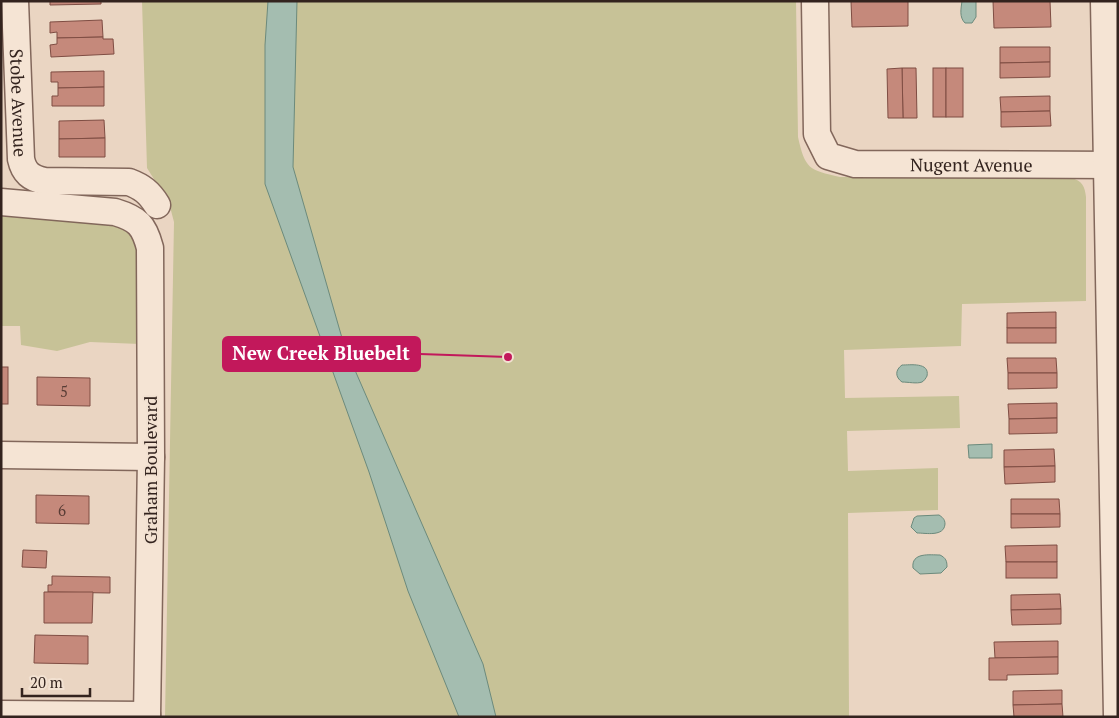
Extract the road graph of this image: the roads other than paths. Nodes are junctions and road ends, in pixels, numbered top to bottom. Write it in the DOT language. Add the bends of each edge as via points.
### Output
graph roads {
  1 [pos="15,1"];
  2 [pos="815,1"];
  3 [pos="1104,1"];
  4 [pos="1112,165"];
  5 [pos="1,202"];
  6 [pos="149,215"];
  7 [pos="1,455"];
  8 [pos="151,457"];
  9 [pos="1,714"];
  10 [pos="147,716"];
  11 [pos="1117,717"];
  1 -- 6 [label="street, Stobe Avenue" via="23,168 35,179 44,181 129,182 140,186 150,194"];
  2 -- 4 [label="street, Nugent Avenue" via="817,134 828,156 855,164"];
  3 -- 4 [label="street"];
  4 -- 11 [label="street"];
  5 -- 6 [label="street" via="129,216"];
  6 -- 8 [label="street, Graham Boulevard"];
  7 -- 8 [label="street"];
  8 -- 10 [label="street, Graham Boulevard"];
  9 -- 10 [label="street"];
}
